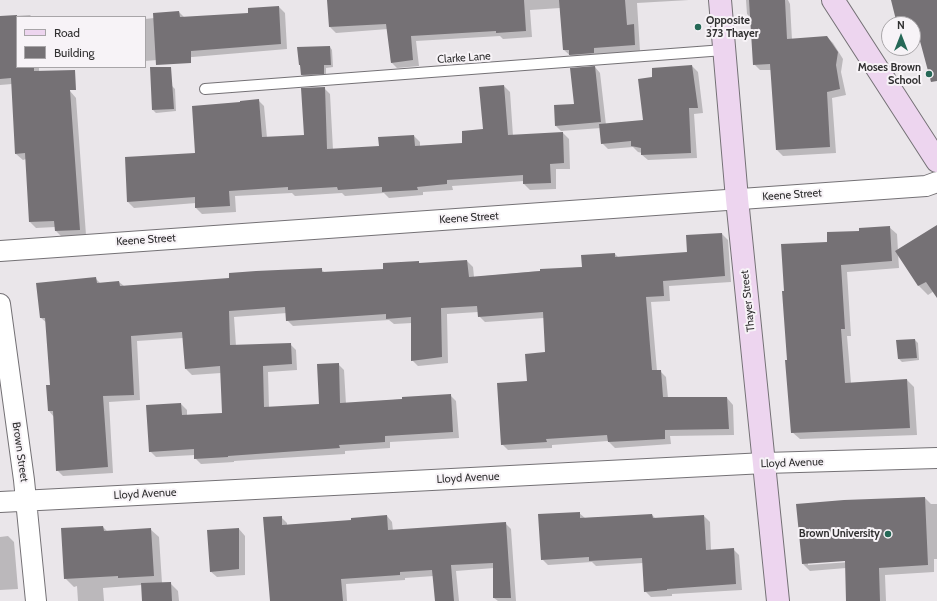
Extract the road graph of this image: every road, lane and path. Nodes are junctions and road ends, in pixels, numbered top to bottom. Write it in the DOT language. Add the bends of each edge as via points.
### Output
graph roads {
  1 [pos="720,0"];
  2 [pos="833,0"];
  3 [pos="724,50"];
  4 [pos="205,89"];
  5 [pos="937,161"];
  6 [pos="937,182"];
  7 [pos="737,199"];
  8 [pos="0,251"];
  9 [pos="0,304"];
  10 [pos="937,458"];
  11 [pos="765,463"];
  12 [pos="26,500"];
  13 [pos="0,502"];
  14 [pos="36,601"];
  15 [pos="778,601"];
  1 -- 3 [label="street, Thayer Street"];
  2 -- 5 [label="street"];
  3 -- 4 [label="lane, Clarke Lane"];
  3 -- 7 [label="street, Thayer Street"];
  6 -- 7 [label="street, Keene Street" via="926,186"];
  7 -- 8 [label="street, Keene Street"];
  7 -- 11 [label="street, Thayer Street"];
  9 -- 12 [label="street, Brown Street"];
  10 -- 11 [label="street, Lloyd Avenue"];
  11 -- 12 [label="street, Lloyd Avenue"];
  11 -- 15 [label="street, Thayer Street"];
  12 -- 13 [label="street, Lloyd Avenue"];
  12 -- 14 [label="street, Brown Street"];
}
